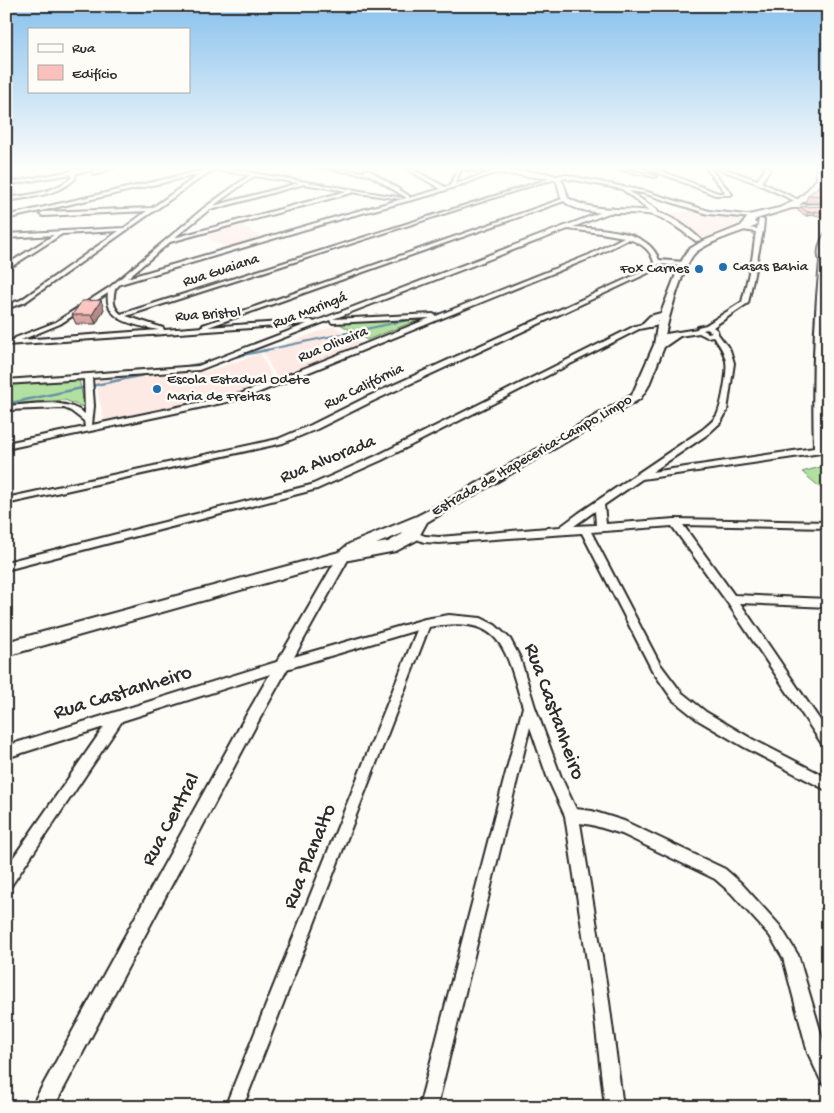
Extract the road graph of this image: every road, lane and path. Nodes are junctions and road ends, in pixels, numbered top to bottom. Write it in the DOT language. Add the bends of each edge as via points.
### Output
graph roads {
  1 [pos="141,218"];
  2 [pos="195,218"];
  3 [pos="255,218"];
  4 [pos="343,218"];
  5 [pos="427,218"];
  6 [pos="511,218"];
  7 [pos="592,218"];
  8 [pos="664,218"];
  9 [pos="756,218"];
  10 [pos="567,228"];
  11 [pos="742,228"];
  12 [pos="124,229"];
  13 [pos="760,231"];
  14 [pos="61,233"];
  15 [pos="6,236"];
  16 [pos="828,236"];
  17 [pos="629,237"];
  18 [pos="167,242"];
  19 [pos="696,243"];
  20 [pos="657,262"];
  21 [pos="684,264"];
  22 [pos="826,264"];
  23 [pos="6,268"];
  24 [pos="118,283"];
  25 [pos="112,288"];
  26 [pos="6,307"];
  27 [pos="442,315"];
  28 [pos="120,316"];
  29 [pos="321,322"];
  30 [pos="643,326"];
  31 [pos="708,327"];
  32 [pos="197,329"];
  33 [pos="661,330"];
  34 [pos="170,331"];
  35 [pos="700,331"];
  36 [pos="715,334"];
  37 [pos="678,336"];
  38 [pos="6,343"];
  39 [pos="88,376"];
  40 [pos="6,382"];
  41 [pos="6,408"];
  42 [pos="89,425"];
  43 [pos="6,446"];
  44 [pos="828,449"];
  45 [pos="818,451"];
  46 [pos="640,477"];
  47 [pos="6,501"];
  48 [pos="599,504"];
  49 [pos="422,519"];
  50 [pos="675,522"];
  51 [pos="828,525"];
  52 [pos="601,526"];
  53 [pos="584,528"];
  54 [pos="399,529"];
  55 [pos="564,529"];
  56 [pos="412,536"];
  57 [pos="344,556"];
  58 [pos="6,566"];
  59 [pos="731,599"];
  60 [pos="828,603"];
  61 [pos="426,623"];
  62 [pos="6,649"];
  63 [pos="283,665"];
  64 [pos="529,707"];
  65 [pos="118,717"];
  66 [pos="828,743"];
  67 [pos="6,752"];
  68 [pos="828,785"];
  69 [pos="572,815"];
  70 [pos="8,877"];
  71 [pos="828,1076"];
  72 [pos="42,1107"];
  73 [pos="234,1107"];
  74 [pos="428,1107"];
  75 [pos="614,1107"];
  1 -- 12 [label="street"];
  2 -- 18 [label="street"];
  3 -- 18 [label="street"];
  4 -- 24 [label="street"];
  5 -- 28 [label="street, Rua Guaiana"];
  6 -- 32 [label="street"];
  7 -- 10 [label="street, Rua Maringá"];
  8 -- 19 [label="street"];
  9 -- 11 [label="main road"];
  9 -- 13 [label="street"];
  10 -- 17 [label="street"];
  10 -- 29 [label="street, Rua Maringá"];
  11 -- 13 [label="street"];
  11 -- 19 [label="main road"];
  12 -- 14 [label="street"];
  12 -- 26 [label="street" via="23,301"];
  13 -- 31 [label="street" via="745,303"];
  14 -- 15 [label="street"];
  14 -- 23 [label="street"];
  16 -- 22 [label="main road" via="823,247"];
  17 -- 20 [label="street" via="650,248"];
  17 -- 27 [label="street, Rua Oliveira" via="591,256"];
  18 -- 24 [label="street"];
  19 -- 21 [label="main road, Estrada de Itapecerica-Campo Limpo"];
  20 -- 21 [label="street"];
  20 -- 47 [label="street, Rua Califórnia" via="635,278 280,441"];
  21 -- 33 [label="main road, Estrada de Itapecerica-Campo Limpo"];
  22 -- 45 [label="street" via="820,282 816,389"];
  24 -- 25 [label="street"];
  25 -- 28 [label="street" via="111,307"];
  25 -- 38 [label="street" via="58,323"];
  27 -- 29 [label="street, Rua Bristol"];
  27 -- 42 [label="street, Rua Oliveira" via="242,396"];
  28 -- 34 [label="street"];
  29 -- 32 [label="street, Rua Bristol"];
  29 -- 39 [label="street, Rua Maringá" via="199,368"];
  30 -- 33 [label="street"];
  30 -- 33 [label="main road" via="654,318"];
  30 -- 58 [label="street, Rua Alvorada" via="314,487"];
  31 -- 35 [label="street" via="700,328"];
  31 -- 36 [label="street" via="714,329"];
  32 -- 34 [label="street, Rua Bristol"];
  33 -- 37 [label="main road"];
  33 -- 49 [label="main road, Estrada de Itapecerica-Campo Limpo" via="636,397"];
  34 -- 38 [label="street, Rua Bristol"];
  35 -- 36 [label="street" via="707,335"];
  35 -- 37 [label="street"];
  36 -- 46 [label="street" via="730,363 723,411 705,432"];
  39 -- 40 [label="street, Rua Maringá"];
  39 -- 42 [label="street"];
  41 -- 42 [label="street" via="64,406 74,409"];
  42 -- 43 [label="street, Rua Oliveira"];
  44 -- 45 [label="street"];
  45 -- 46 [label="street"];
  46 -- 48 [label="street"];
  48 -- 52 [label="street"];
  48 -- 55 [label="street"];
  49 -- 54 [label="main road, Estrada de Itapecerica-Campo Limpo"];
  49 -- 56 [label="main road, Estrada de Itapecerica-Campo Limpo"];
  50 -- 51 [label="street"];
  50 -- 52 [label="street"];
  50 -- 59 [label="street"];
  52 -- 53 [label="street"];
  53 -- 55 [label="street"];
  53 -- 68 [label="street" via="656,667 677,696 702,716"];
  54 -- 56 [label="street"];
  54 -- 57 [label="main road, Estrada de Itapecerica-Campo Limpo" via="354,548"];
  55 -- 56 [label="street" via="438,540"];
  56 -- 57 [label="main road, Estrada de Itapecerica-Campo Limpo" via="391,547"];
  57 -- 62 [label="main road, Estrada de Itapecerica-Campo Limpo"];
  57 -- 63 [label="street, Rua Central"];
  59 -- 60 [label="street"];
  59 -- 66 [label="street"];
  61 -- 63 [label="street, Rua Castanheiro"];
  61 -- 64 [label="street, Rua Castanheiro" via="464,619 491,628 506,642 514,658"];
  61 -- 73 [label="street, Rua Planalto"];
  63 -- 65 [label="street, Rua Castanheiro"];
  63 -- 72 [label="street, Rua Central"];
  64 -- 69 [label="street, Rua Castanheiro"];
  64 -- 74 [label="street"];
  65 -- 67 [label="street, Rua Castanheiro"];
  65 -- 70 [label="street"];
  69 -- 71 [label="street" via="624,828 720,874 736,888 775,931 790,955 817,1053"];
  69 -- 75 [label="street, Rua Castanheiro"];
}
